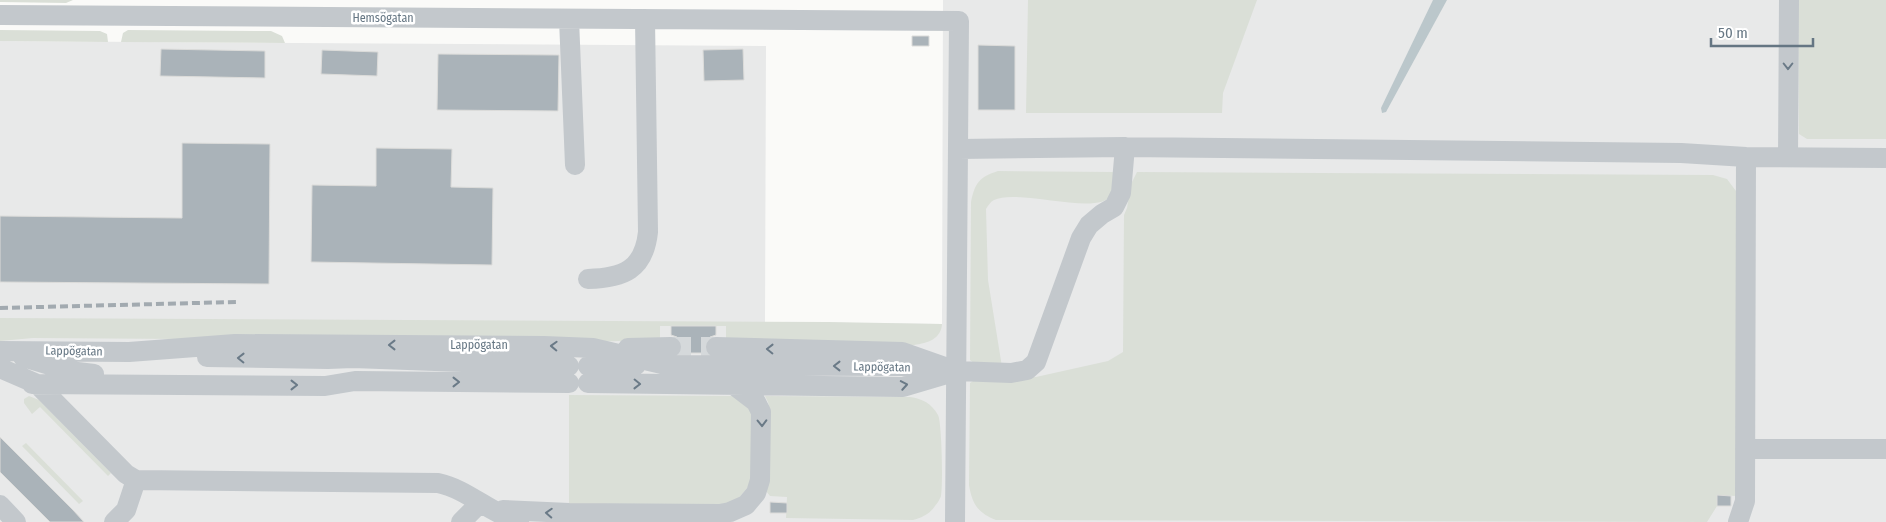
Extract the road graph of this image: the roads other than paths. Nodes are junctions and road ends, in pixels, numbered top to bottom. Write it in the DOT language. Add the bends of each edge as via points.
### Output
graph roads {
  1 [pos="1789,0"];
  2 [pos="0,15"];
  3 [pos="569,19"];
  4 [pos="645,19"];
  5 [pos="1125,147"];
  6 [pos="959,149"];
  7 [pos="1746,157"];
  8 [pos="1788,157"];
  9 [pos="1886,158"];
  10 [pos="575,165"];
  11 [pos="588,279"];
  12 [pos="716,348"];
  13 [pos="129,352"];
  14 [pos="0,357"];
  15 [pos="303,359"];
  16 [pos="582,369"];
  17 [pos="956,371"];
  18 [pos="0,383"];
  19 [pos="37,384"];
  20 [pos="735,386"];
  21 [pos="1745,449"];
  22 [pos="1886,449"];
  23 [pos="136,480"];
  24 [pos="0,505"];
  25 [pos="485,507"];
  26 [pos="16,522"];
  27 [pos="114,522"];
  28 [pos="461,522"];
  29 [pos="519,522"];
  30 [pos="955,522"];
  31 [pos="1738,522"];
  1 -- 8 [label="street, one-way"];
  2 -- 3 [label="street, Hemsögatan"];
  3 -- 4 [label="street, Hemsögatan"];
  3 -- 10 [label="street"];
  4 -- 6 [label="street, Hemsögatan" via="959,21"];
  4 -- 11 [label="street" via="647,244 640,260 620,276"];
  5 -- 6 [label="street"];
  5 -- 7 [label="street" via="1681,153"];
  5 -- 17 [label="street" via="1120,193 1114,208 1089,225 1081,238 1036,362 1027,370 1010,373"];
  6 -- 17 [label="street"];
  7 -- 8 [label="street"];
  7 -- 21 [label="street"];
  8 -- 9 [label="street"];
  17 -- 12 [label="street, one-way" via="902,352"];
  13 -- 14 [label="street, Lappögatan"];
  15 -- 13 [label="street, one-way"];
  16 -- 13 [label="street, Lappögatan, one-way" via="505,345 235,344"];
  14 -- 15 [label="street" via="100,374 256,374"];
  14 -- 19 [label="street"];
  15 -- 16 [label="street" via="353,358"];
  17 -- 16 [label="street, Lappögatan, one-way" via="668,356"];
  19 -- 16 [label="street, Lappögatan, one-way" via="333,386"];
  16 -- 20 [label="street, Lappögatan, one-way"];
  20 -- 17 [label="street, Lappögatan, one-way" via="902,387"];
  17 -- 30 [label="street"];
  18 -- 19 [label="street, Lappögatan"];
  19 -- 23 [label="street" via="126,474"];
  20 -- 25 [label="street, one-way" via="756,402 762,424 759,488 752,500 738,509 720,514 569,514"];
  21 -- 22 [label="street"];
  21 -- 31 [label="street" via="1745,501"];
  23 -- 25 [label="street" via="438,483 455,488"];
  23 -- 27 [label="street" via="126,510"];
  24 -- 26 [label="street"];
  25 -- 28 [label="street"];
  25 -- 29 [label="street"];
}
